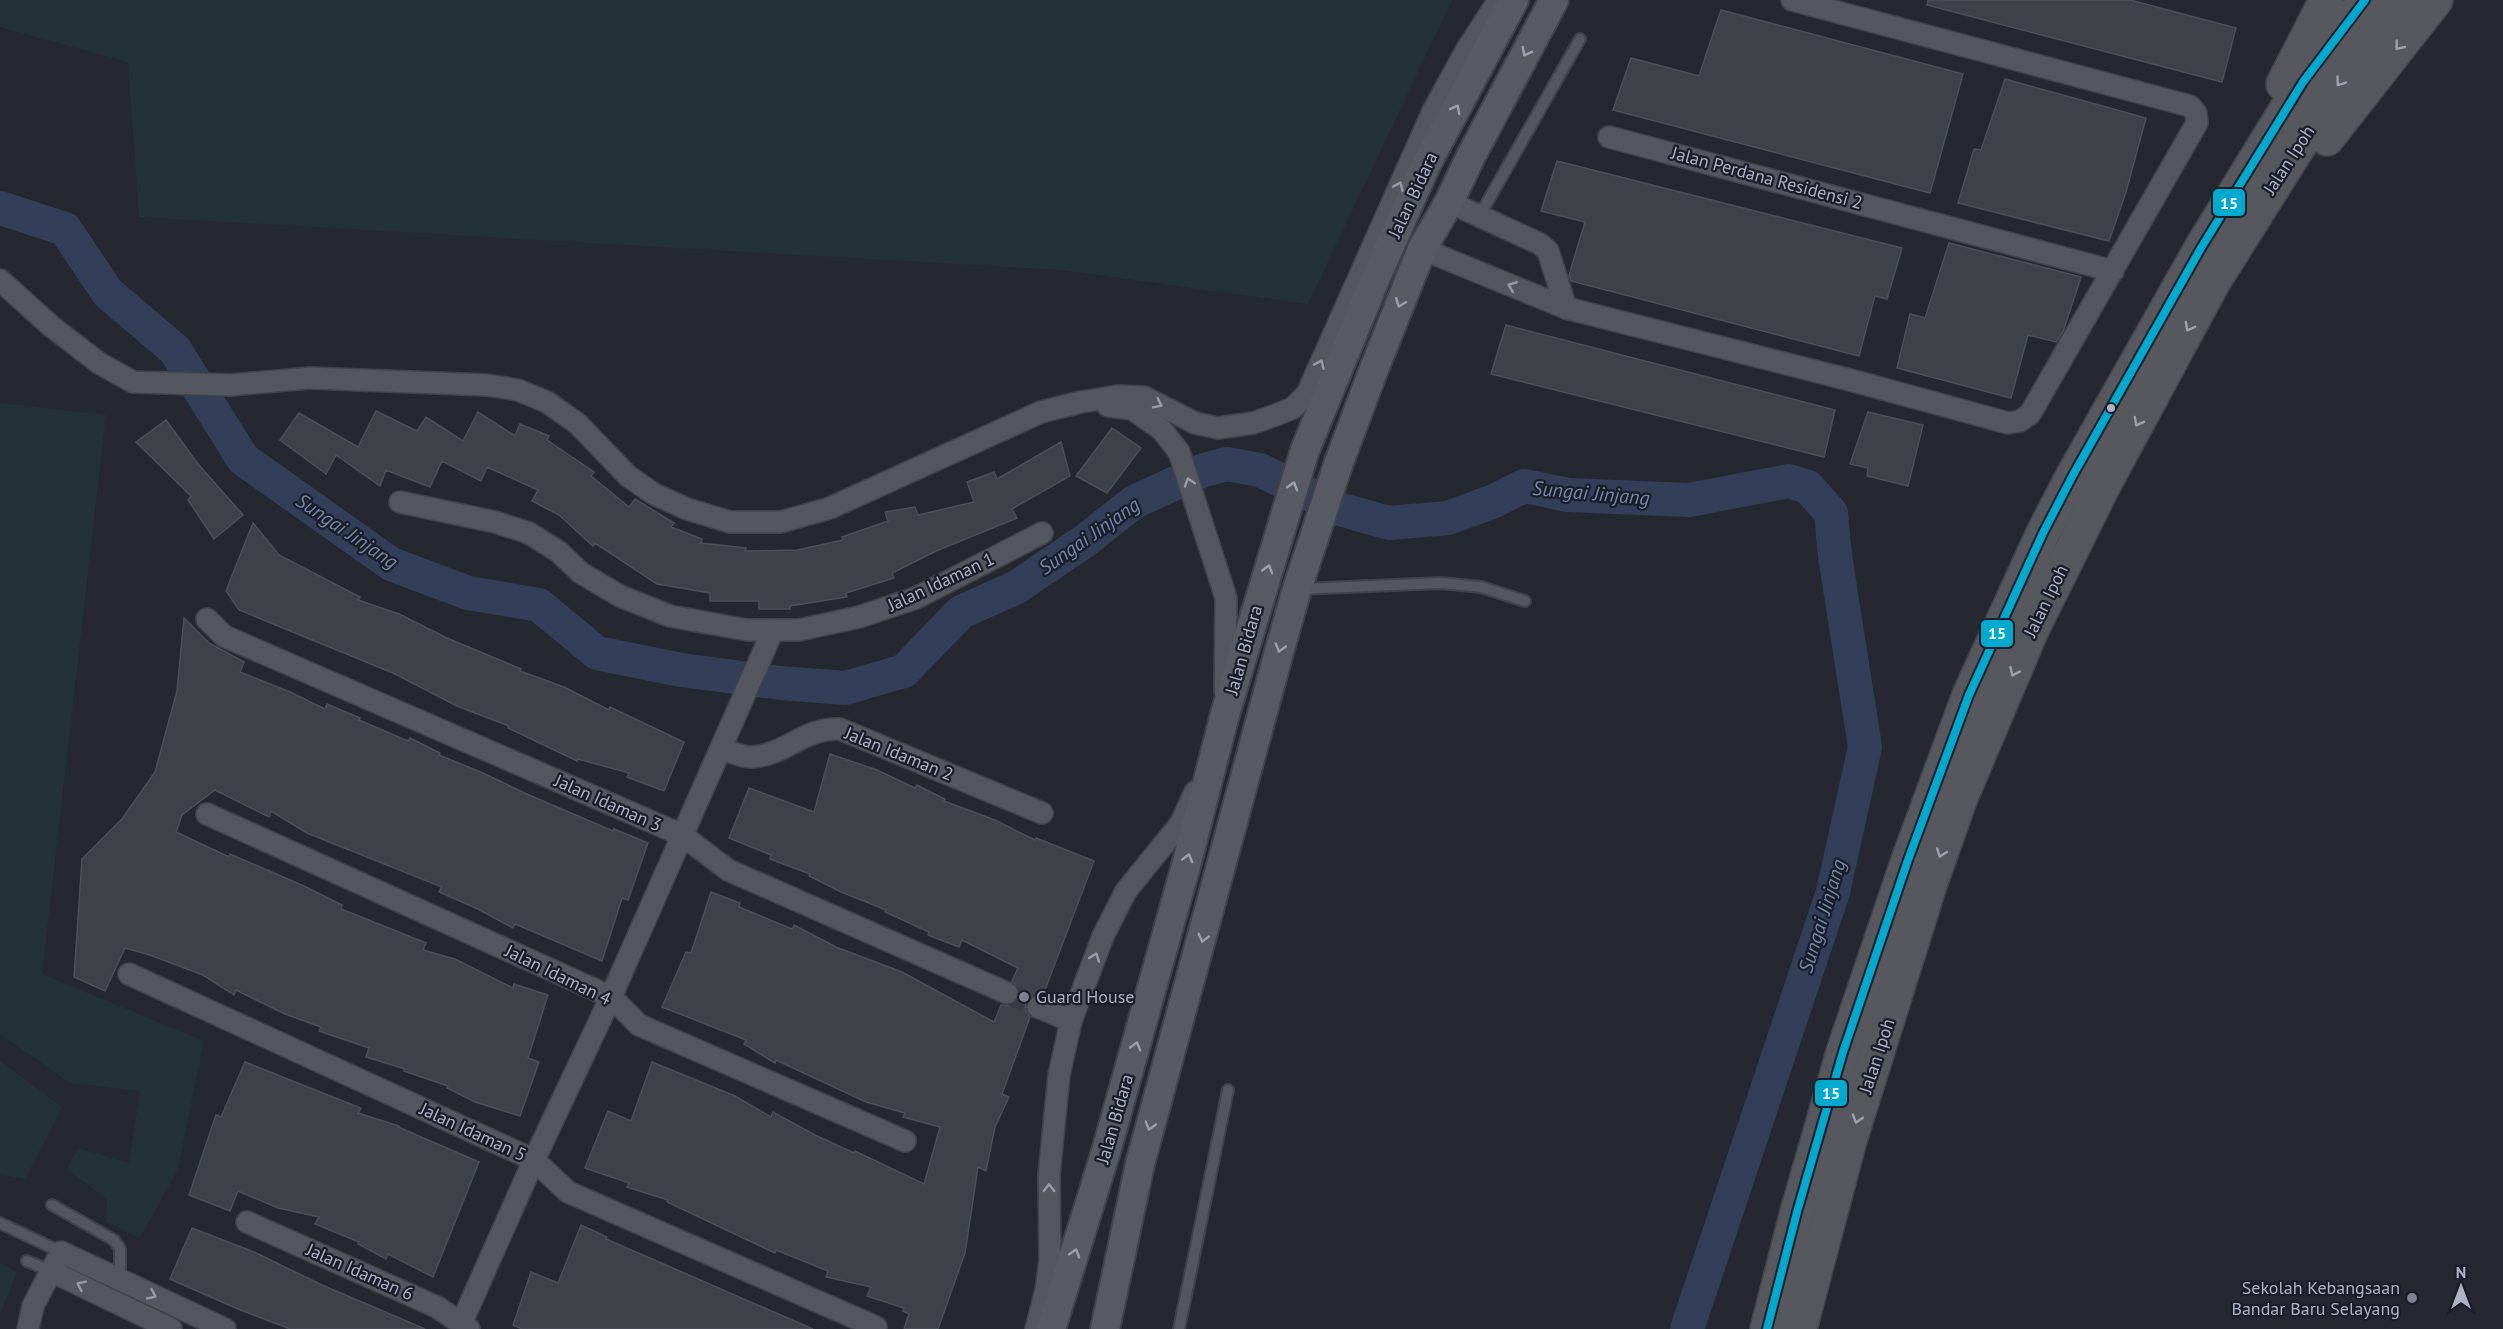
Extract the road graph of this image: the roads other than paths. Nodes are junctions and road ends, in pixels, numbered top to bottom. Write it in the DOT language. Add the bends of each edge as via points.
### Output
graph roads {
  1 [pos="1500,0"];
  2 [pos="1514,0"];
  3 [pos="1554,0"];
  4 [pos="1792,0"];
  5 [pos="2326,0"];
  6 [pos="2365,0"];
  7 [pos="2398,0"];
  8 [pos="2436,0"];
  9 [pos="1580,39"];
  10 [pos="1609,137"];
  11 [pos="2242,179"];
  12 [pos="1449,202"];
  13 [pos="1480,215"];
  14 [pos="1422,249"];
  15 [pos="2113,271"];
  16 [pos="0,280"];
  17 [pos="2213,283"];
  18 [pos="1566,308"];
  19 [pos="1081,402"];
  20 [pos="1322,407"];
  21 [pos="400,502"];
  22 [pos="1042,533"];
  23 [pos="1297,589"];
  24 [pos="1525,601"];
  25 [pos="207,619"];
  26 [pos="768,639"];
  27 [pos="1225,714"];
  28 [pos="721,749"];
  29 [pos="1042,813"];
  30 [pos="207,814"];
  31 [pos="682,836"];
  32 [pos="129,974"];
  33 [pos="1007,993"];
  34 [pos="611,997"];
  35 [pos="1038,1006"];
  36 [pos="1071,1021"];
  37 [pos="1228,1090"];
  38 [pos="905,1141"];
  39 [pos="534,1160"];
  40 [pos="52,1205"];
  41 [pos="247,1222"];
  42 [pos="0,1223"];
  43 [pos="61,1252"];
  44 [pos="27,1261"];
  45 [pos="51,1271"];
  46 [pos="120,1281"];
  47 [pos="182,1320"];
  48 [pos="465,1326"];
  49 [pos="876,1327"];
  50 [pos="28,1329"];
  51 [pos="171,1329"];
  52 [pos="225,1329"];
  53 [pos="1036,1329"];
  54 [pos="1051,1329"];
  55 [pos="1105,1329"];
  56 [pos="1179,1329"];
  57 [pos="1767,1329"];
  58 [pos="1800,1329"];
  19 -- 1 [label="street, one-way" via="1118,396 1144,397 1195,423 1218,428 1253,423 1293,408 1307,394 1433,111"];
  20 -- 2 [label="main road, Jalan Bidara, one-way" via="1428,163"];
  3 -- 12 [label="main road, Jalan Bidara, one-way"];
  4 -- 15 [label="street" via="2190,106 2197,123"];
  5 -- 11 [label="highway" via="2293,61"];
  6 -- 11 [label="highway, Jalan Ipoh" via="2303,82"];
  7 -- 17 [label="highway, Jalan Ipoh, one-way" via="2328,100"];
  8 -- 17 [label="highway, one-way" via="2265,222"];
  9 -- 13 [label="lane"];
  10 -- 15 [label="street, Jalan Perdana Residensi 2"];
  11 -- 57 [label="highway, Jalan Ipoh" via="2073,475 1969,694 1843,1052"];
  12 -- 13 [label="street"];
  12 -- 14 [label="main road, Jalan Bidara"];
  12 -- 20 [label="main road" via="1437,195 1419,209 1396,266"];
  13 -- 18 [label="street" via="1548,251"];
  18 -- 14 [label="street, one-way"];
  14 -- 23 [label="main road, Jalan Bidara, one-way" via="1338,465"];
  15 -- 18 [label="street" via="2030,414 2008,423"];
  16 -- 19 [label="street" via="99,363 133,382 231,385 310,378 487,385 518,390 547,402 578,424 628,476 654,494 730,522 781,522 830,508 1041,412"];
  17 -- 58 [label="highway, Jalan Ipoh, one-way" via="2064,565 1960,800 1851,1140"];
  27 -- 19 [label="street, one-way" via="1226,598 1179,452 1162,430 1132,409"];
  27 -- 20 [label="main road, Jalan Bidara, one-way" via="1282,522"];
  21 -- 26 [label="street, Jalan Idaman 1" via="529,533 559,552 580,573 620,596 670,616"];
  22 -- 26 [label="street, Jalan Idaman 1" via="916,598 859,617"];
  23 -- 24 [label="lane" via="1441,583 1481,587"];
  23 -- 55 [label="main road, Jalan Bidara, one-way" via="1140,1164"];
  25 -- 31 [label="street, Jalan Idaman 3" via="224,636"];
  26 -- 28 [label="street"];
  36 -- 27 [label="street, one-way" via="1103,936 1125,891 1181,823"];
  54 -- 27 [label="main road, Jalan Bidara, one-way" via="1110,1137"];
  28 -- 29 [label="street, Jalan Idaman 2" via="751,757 781,749 823,728 840,729"];
  28 -- 31 [label="street"];
  30 -- 34 [label="street, Jalan Idaman 4"];
  31 -- 33 [label="street, Jalan Idaman 3" via="728,870"];
  31 -- 34 [label="street"];
  32 -- 39 [label="street, Jalan Idaman 5"];
  34 -- 38 [label="street, Jalan Idaman 4" via="639,1025"];
  34 -- 39 [label="street"];
  35 -- 36 [label="street"];
  53 -- 36 [label="street, one-way" via="1050,1260 1049,1175 1059,1075"];
  37 -- 56 [label="lane"];
  39 -- 48 [label="street"];
  39 -- 49 [label="street, Jalan Idaman 5" via="568,1192"];
  40 -- 46 [label="lane" via="114,1240 120,1249"];
  41 -- 48 [label="street, Jalan Idaman 6" via="437,1307"];
  42 -- 43 [label="lane"];
  43 -- 45 [label="street"];
  43 -- 46 [label="street"];
  44 -- 45 [label="lane"];
  45 -- 50 [label="street" via="33,1306"];
  51 -- 45 [label="street, one-way"];
  46 -- 47 [label="street, one-way"];
  47 -- 52 [label="street"];
}
